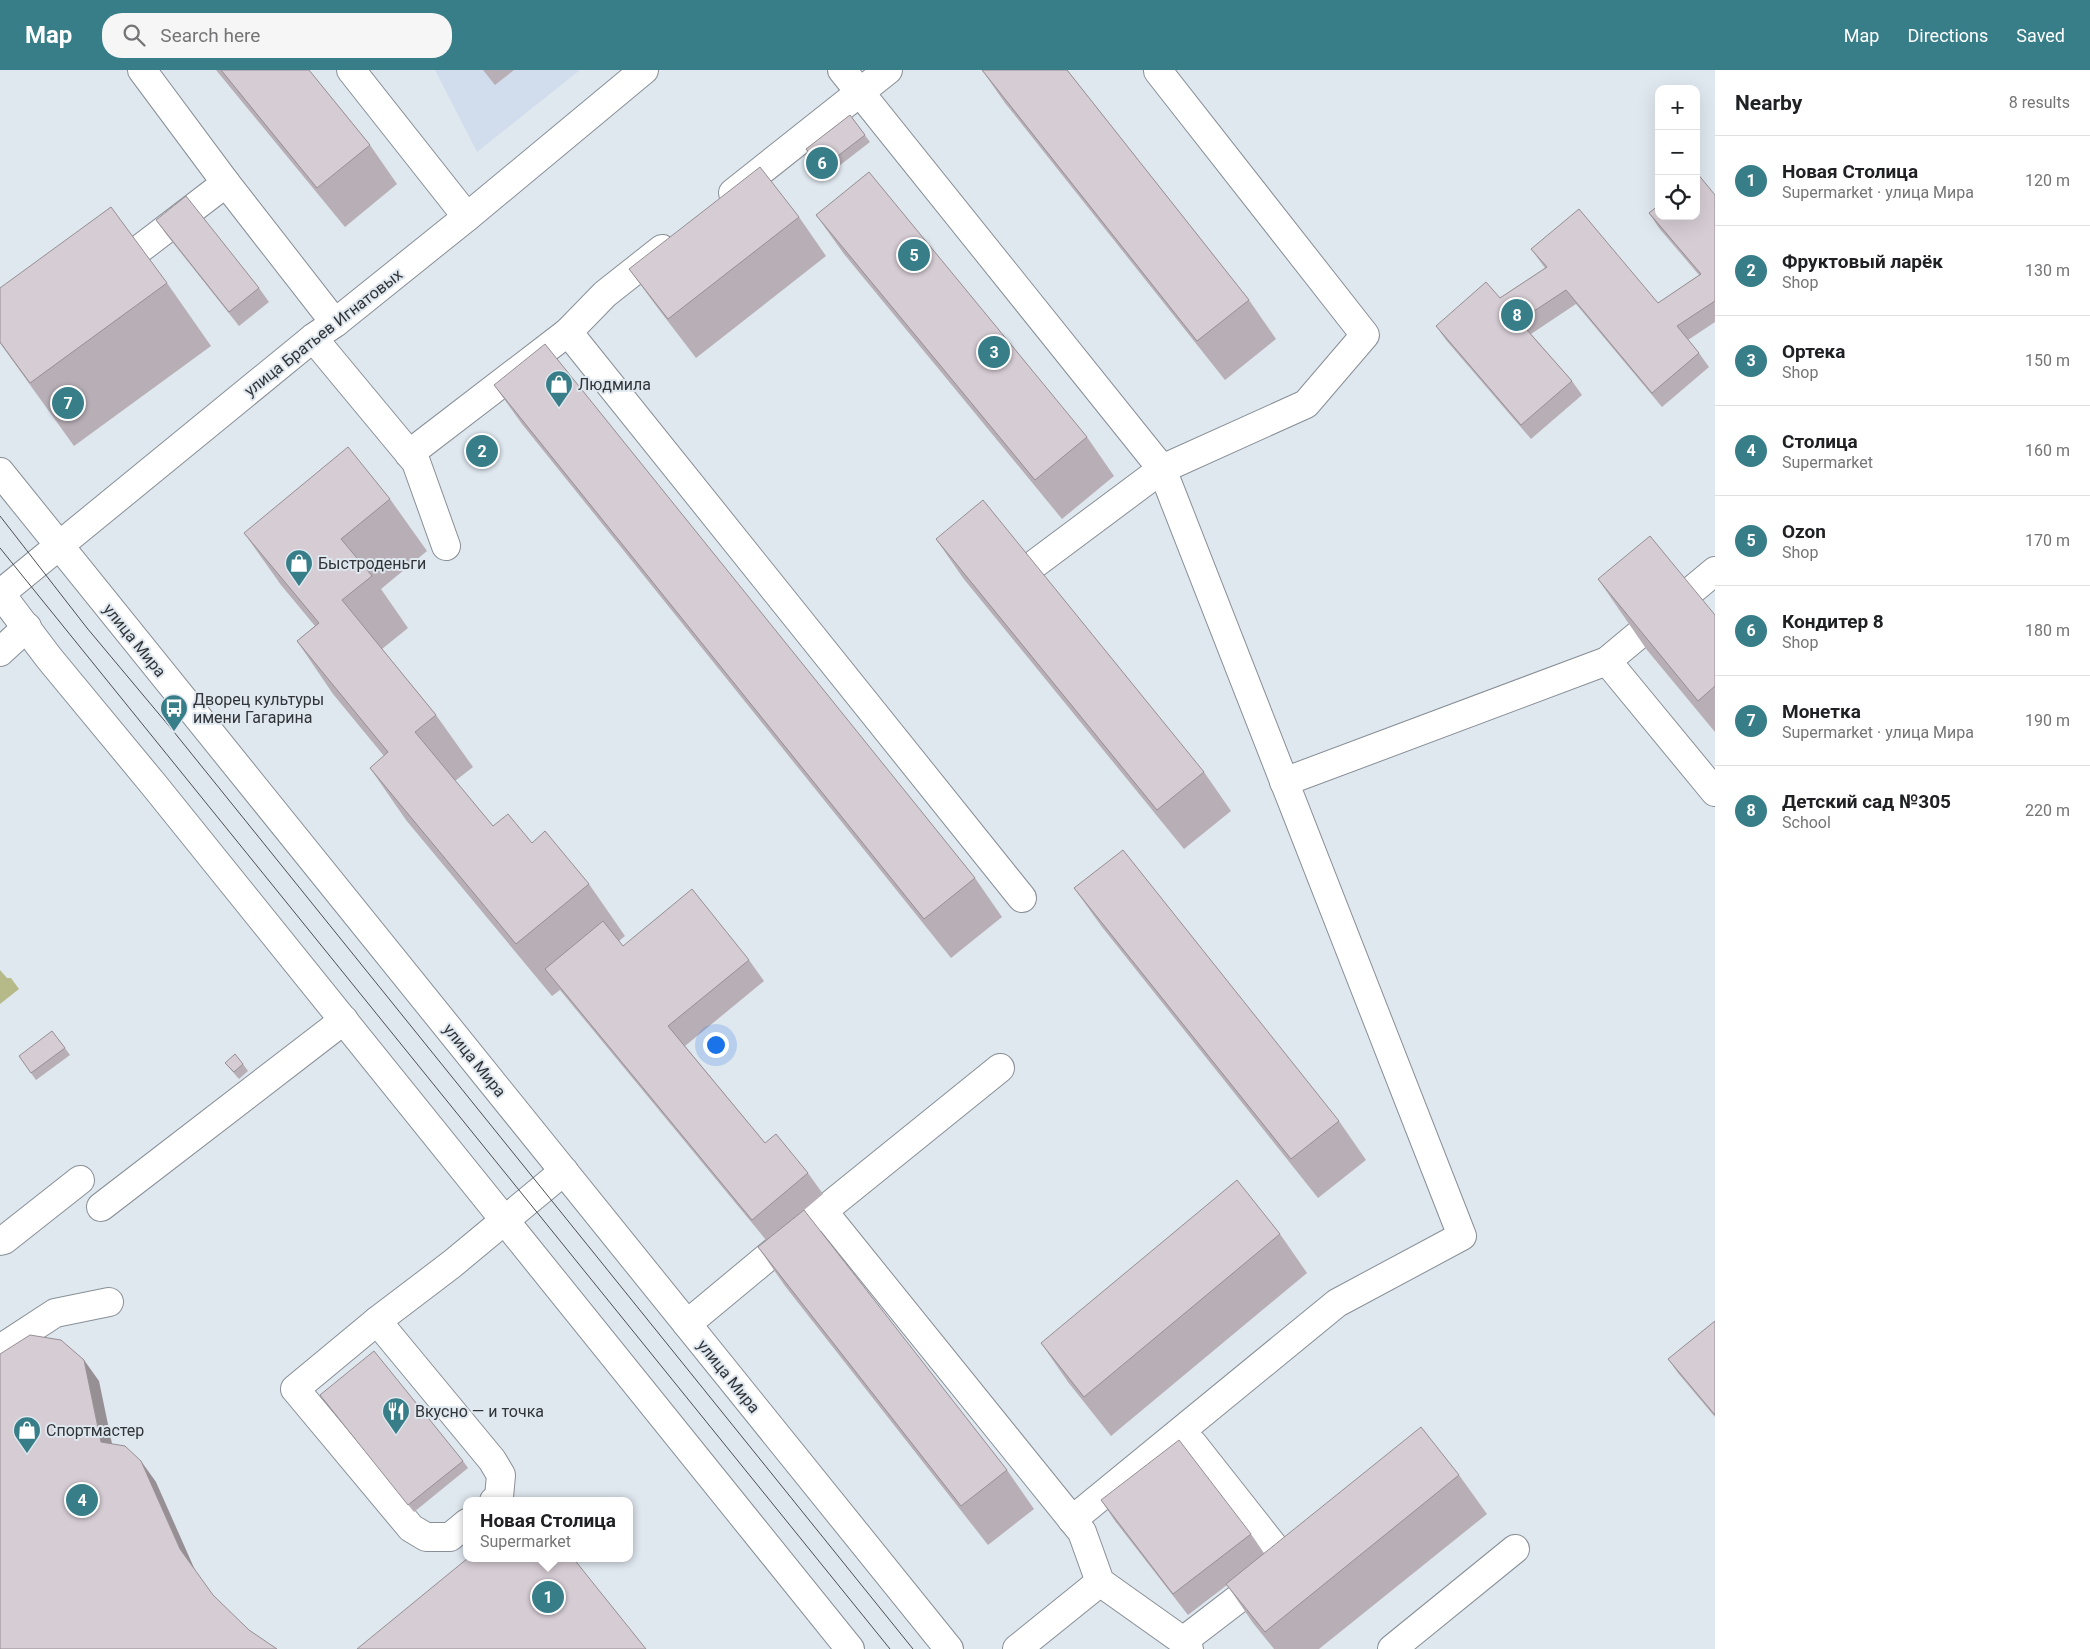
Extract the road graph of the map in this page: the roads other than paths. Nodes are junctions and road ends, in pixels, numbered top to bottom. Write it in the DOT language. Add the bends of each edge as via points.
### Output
graph roads {
  1 [pos="142,70"];
  2 [pos="351,70"];
  3 [pos="644,70"];
  4 [pos="842,70"];
  5 [pos="888,70"];
  6 [pos="1158,71"];
  7 [pos="860,92"];
  8 [pos="226,183"];
  9 [pos="713,208"];
  10 [pos="467,217"];
  11 [pos="682,232"];
  12 [pos="95,283"];
  13 [pos="335,323"];
  14 [pos="568,332"];
  15 [pos="313,338"];
  16 [pos="409,454"];
  17 [pos="1162,468"];
  18 [pos="0,472"];
  19 [pos="59,545"];
  20 [pos="446,546"];
  21 [pos="1036,563"];
  22 [pos="1715,571"];
  23 [pos="0,594"];
  24 [pos="27,626"];
  25 [pos="0,652"];
  26 [pos="1607,661"];
  27 [pos="1284,782"];
  28 [pos="1715,792"];
  29 [pos="1022,898"];
  30 [pos="344,1020"];
  31 [pos="1000,1068"];
  32 [pos="564,1171"];
  33 [pos="80,1180"];
  34 [pos="101,1207"];
  35 [pos="822,1211"];
  36 [pos="505,1219"];
  37 [pos="0,1241"];
  38 [pos="109,1302"];
  39 [pos="377,1321"];
  40 [pos="687,1324"];
  41 [pos="0,1349"];
  42 [pos="499,1497"];
  43 [pos="463,1526"];
  44 [pos="1077,1526"];
  45 [pos="1515,1549"];
  46 [pos="1100,1582"];
  47 [pos="1186,1645"];
  48 [pos="850,1649"];
  49 [pos="949,1649"];
  50 [pos="1017,1649"];
  51 [pos="1392,1649"];
  1 -- 8 [label="main road"];
  2 -- 10 [label="main road"];
  3 -- 10 [label="main road, улица Братьев Игнатовых"];
  4 -- 7 [label="main road"];
  5 -- 7 [label="main road"];
  6 -- 17 [label="main road" via="1365,335 1306,404"];
  7 -- 9 [label="main road"];
  7 -- 17 [label="main road"];
  8 -- 12 [label="main road"];
  8 -- 13 [label="main road"];
  10 -- 13 [label="main road, улица Братьев Игнатовых"];
  11 -- 14 [label="main road" via="606,294"];
  13 -- 15 [label="main road, улица Братьев Игнатовых"];
  14 -- 16 [label="main road"];
  14 -- 29 [label="main road"];
  15 -- 16 [label="main road"];
  15 -- 19 [label="main road, улица Братьев Игнатовых"];
  16 -- 20 [label="main road" via="416,462"];
  17 -- 21 [label="main road"];
  17 -- 27 [label="main road"];
  18 -- 19 [label="main road, улица Мира"];
  19 -- 23 [label="main road, улица Братьев Игнатовых"];
  19 -- 32 [label="main road, улица Мира"];
  22 -- 26 [label="main road"];
  23 -- 24 [label="main road"];
  24 -- 25 [label="main road"];
  24 -- 30 [label="main road" via="49,658"];
  26 -- 27 [label="main road"];
  26 -- 28 [label="main road"];
  27 -- 44 [label="main road" via="1462,1236 1337,1303"];
  30 -- 34 [label="main road"];
  30 -- 36 [label="main road"];
  31 -- 35 [label="main road"];
  32 -- 36 [label="main road"];
  32 -- 40 [label="main road, улица Мира"];
  33 -- 37 [label="main road"];
  35 -- 40 [label="main road"];
  35 -- 44 [label="main road"];
  36 -- 39 [label="main road"];
  36 -- 48 [label="main road"];
  38 -- 41 [label="main road" via="55,1313"];
  39 -- 42 [label="main road" via="492,1460 501,1475"];
  39 -- 43 [label="main road" via="295,1389 411,1528 426,1537 450,1536"];
  40 -- 49 [label="main road, улица Мира"];
  44 -- 46 [label="main road"];
  44 -- 47 [label="main road" via="1193,1444 1286,1562"];
  45 -- 51 [label="main road"];
  46 -- 47 [label="main road"];
  46 -- 50 [label="main road"];
}
